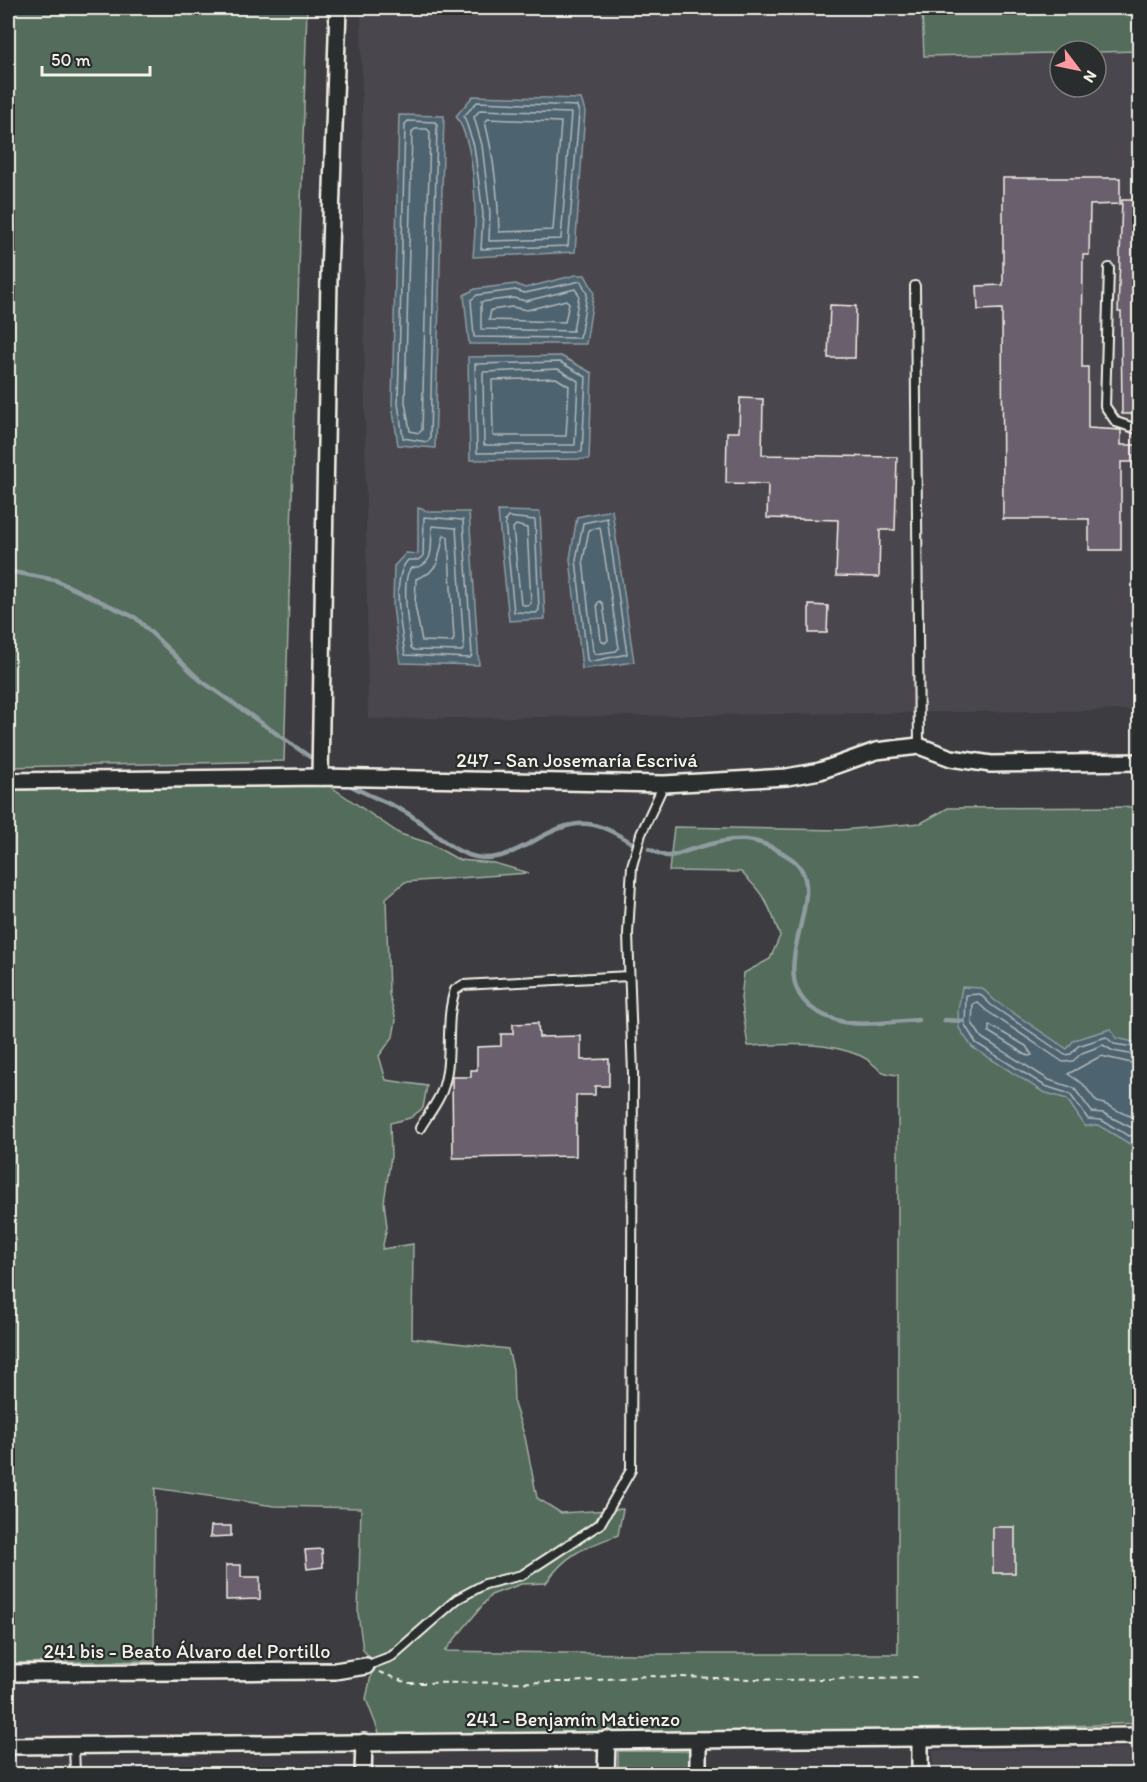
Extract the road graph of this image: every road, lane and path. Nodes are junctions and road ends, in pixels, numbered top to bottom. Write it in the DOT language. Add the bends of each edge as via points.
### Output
graph roads {
  1 [pos="338,8"];
  2 [pos="1109,268"];
  3 [pos="915,286"];
  4 [pos="1140,430"];
  5 [pos="919,746"];
  6 [pos="1140,762"];
  7 [pos="320,777"];
  8 [pos="8,782"];
  9 [pos="664,784"];
  10 [pos="629,976"];
  11 [pos="420,1128"];
  12 [pos="366,1666"];
  13 [pos="8,1673"];
  14 [pos="917,1677"];
  15 [pos="1140,1736"];
  16 [pos="606,1739"];
  17 [pos="698,1740"];
  18 [pos="920,1740"];
  19 [pos="364,1742"];
  20 [pos="74,1745"];
  21 [pos="8,1746"];
  22 [pos="75,1774"];
  23 [pos="363,1774"];
  24 [pos="606,1774"];
  25 [pos="698,1774"];
  26 [pos="920,1774"];
  1 -- 7 [label="street"];
  2 -- 4 [label="lane" via="1105,406 1116,423"];
  3 -- 5 [label="lane"];
  5 -- 6 [label="street, 247 - San Josemaría Escrivá" via="951,758 992,764"];
  5 -- 9 [label="street, 247 - San Josemaría Escrivá" via="876,751 820,771 787,777"];
  7 -- 8 [label="street, 247 - San Josemaría Escrivá"];
  7 -- 9 [label="street, 247 - San Josemaría Escrivá"];
  9 -- 10 [label="lane" via="641,834 632,866"];
  10 -- 11 [label="lane" via="463,985 455,990 449,1008 445,1080"];
  10 -- 12 [label="lane" via="633,1074 631,1470 600,1524 522,1575 485,1584 458,1599 392,1656"];
  12 -- 13 [label="street, 241 bis - Beato Álvaro del Portillo" via="335,1671"];
  12 -- 14 [label="path" via="408,1683 571,1682 647,1676 785,1680"];
  15 -- 18 [label="street, 241 - Benjamín Matienzo"];
  16 -- 17 [label="street, 241 - Benjamín Matienzo"];
  16 -- 19 [label="street, 241 - Benjamín Matienzo"];
  16 -- 24 [label="street"];
  17 -- 18 [label="street, 241 - Benjamín Matienzo"];
  17 -- 25 [label="street"];
  18 -- 26 [label="street"];
  19 -- 20 [label="street, 241 - Benjamín Matienzo"];
  19 -- 23 [label="street"];
  20 -- 21 [label="street, 241 - Benjamín Matienzo"];
  20 -- 22 [label="lane"];
}
